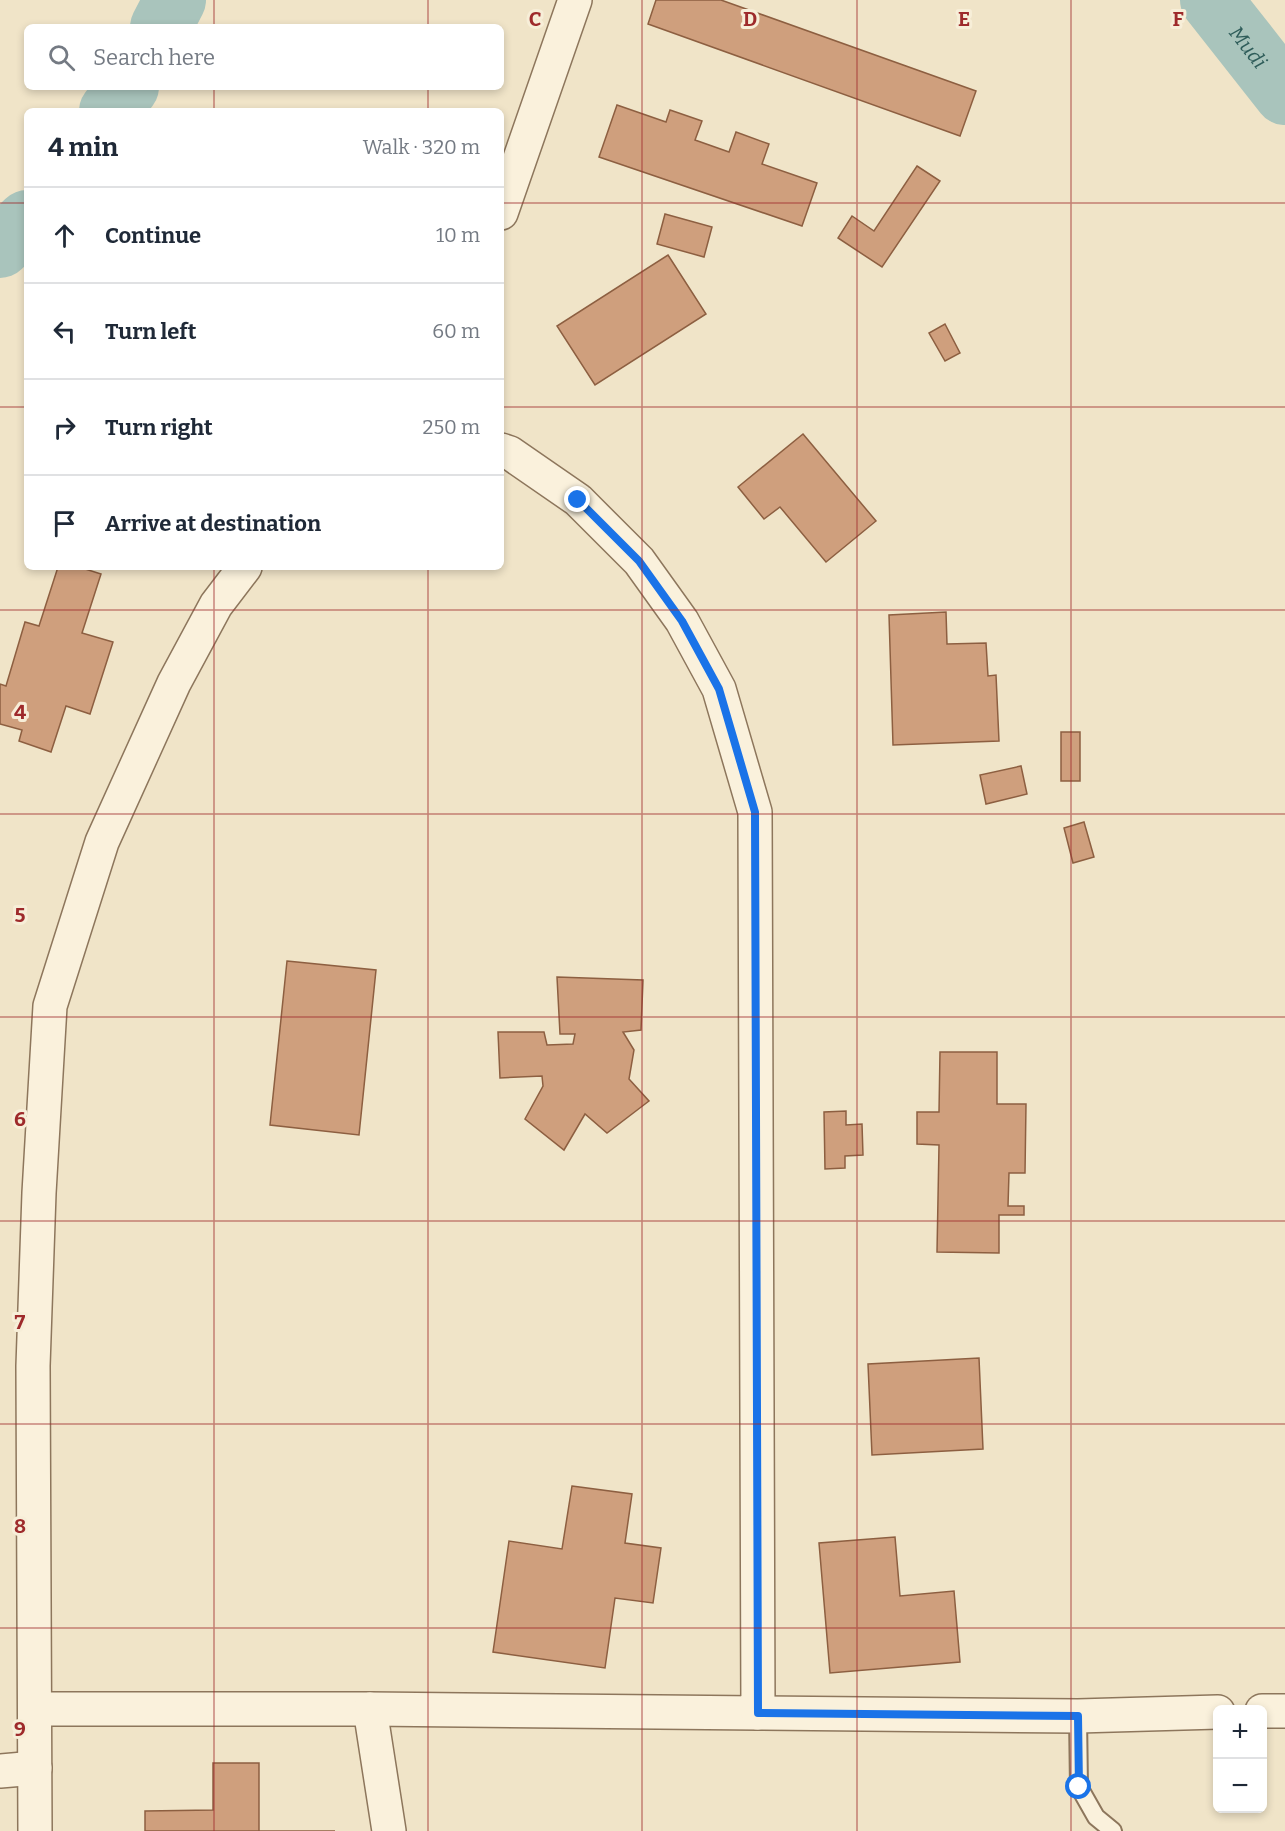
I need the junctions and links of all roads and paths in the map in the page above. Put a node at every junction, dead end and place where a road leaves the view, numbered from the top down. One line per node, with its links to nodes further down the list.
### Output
1 (574, 0): 2 (street)
2 (504, 204)
3 (504, 451): 10 (street)
4 (243, 570): 5 (street)
5 (35, 1709): 6 (street); 12 (street)
6 (370, 1709): 10 (street); 15 (street)
7 (1285, 1710): 8 (street)
8 (1267, 1711)
9 (1213, 1712): 11 (street)
10 (758, 1713): 11 (street)
11 (1078, 1716): 16 (lane)
12 (35, 1768): 13 (street); 14 (street)
13 (0, 1771)
14 (35, 1831)
15 (389, 1831)
16 (1113, 1831)

